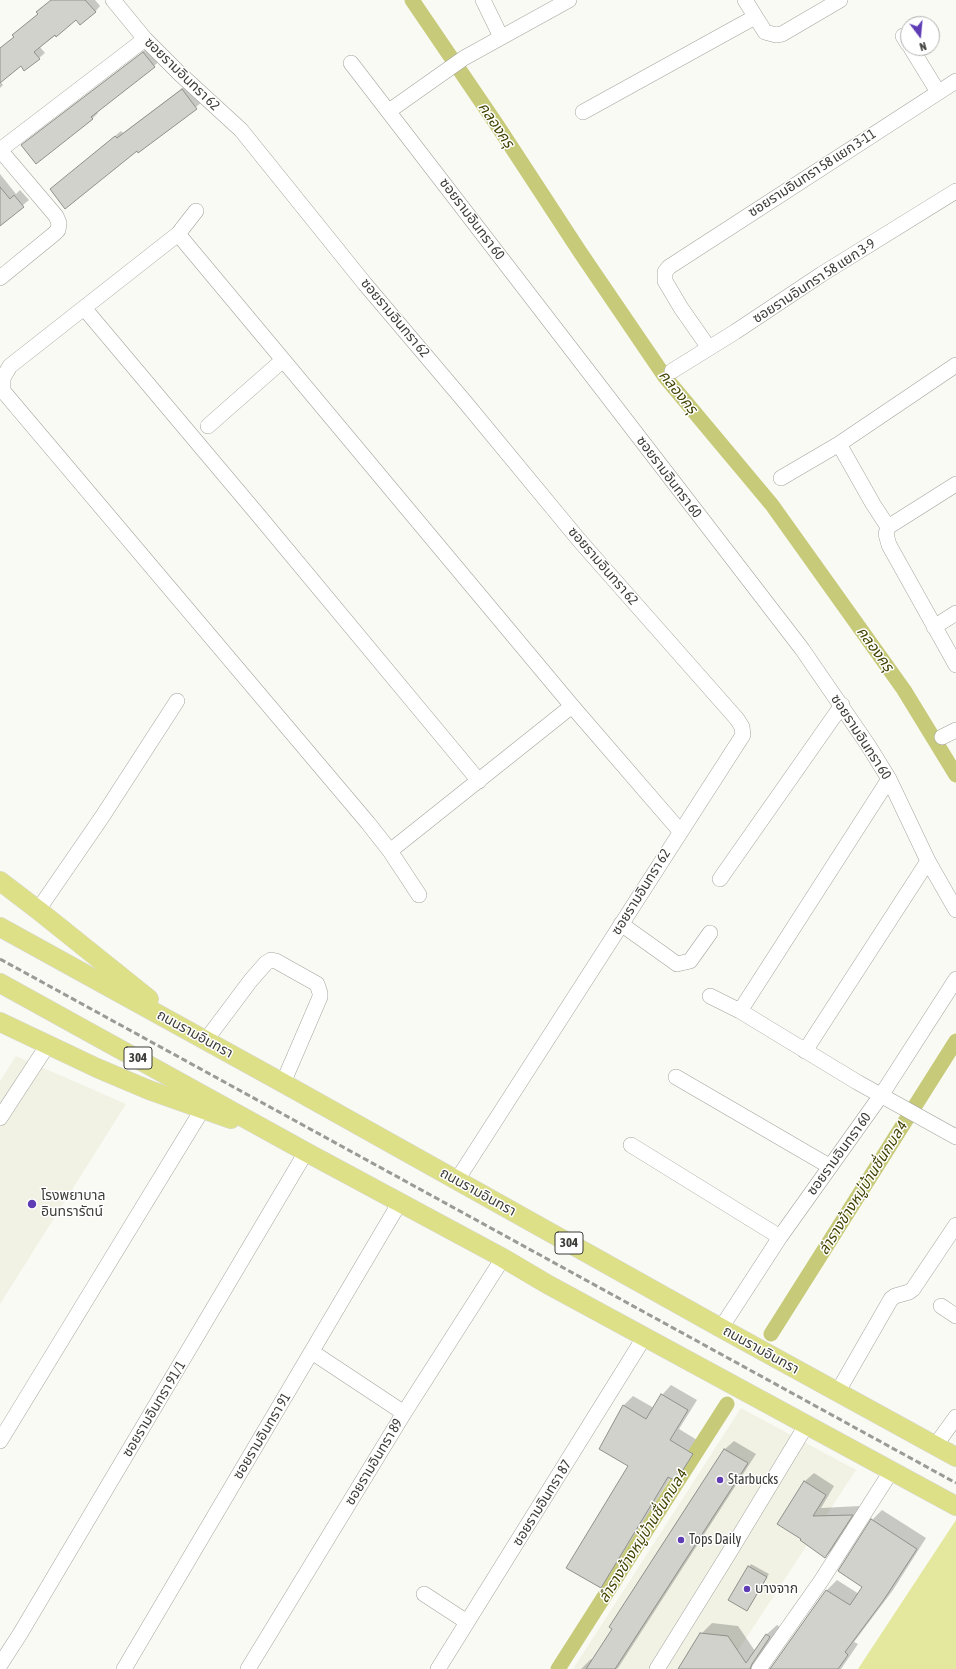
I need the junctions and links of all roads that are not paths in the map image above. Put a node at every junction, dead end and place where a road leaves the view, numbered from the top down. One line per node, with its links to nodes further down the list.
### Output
1 (113, 0): 8 (street, ซอยรามอินทรา 62)
2 (483, 0): 7 (street)
3 (569, 0): 7 (street)
4 (745, 0): 6 (street)
5 (840, 0): 6 (street)
6 (755, 17): 14 (street)
7 (501, 37): 13 (street)
8 (145, 39): 15 (street); 40 (street, ซอยรามอินทรา 62)
9 (916, 56): 12 (street)
10 (351, 63): 13 (street, ซอยรามอินทรา 60)
11 (956, 81): 12 (street, ซอยรามอินทรา 58 แยก 3-11)
12 (938, 92): 21 (street, ซอยรามอินทรา 58 แยก 3-11)
13 (389, 111): 34 (street, ซอยรามอินทรา 60)
14 (583, 112)
15 (0, 150): 19 (street)
16 (956, 191): 21 (street, ซอยรามอินทรา 58 แยก 3-9)
17 (196, 211): 18 (street)
18 (178, 234): 20 (street); 22 (street)
19 (0, 278)
20 (84, 308): 39 (street); 41 (street)
21 (709, 348): 24 (street, ซอยรามอินทรา 58 แยก 3-9)
22 (283, 360): 25 (street); 35 (street)
23 (956, 365): 26 (street)
24 (672, 371)
25 (208, 426)
26 (839, 444): 27 (street); 29 (street)
27 (781, 478)
28 (956, 484): 29 (street)
29 (888, 527): 31 (street)
30 (956, 613): 31 (street)
31 (934, 627): 32 (street)
32 (956, 665)
33 (177, 701): 46 (street)
34 (842, 705): 38 (street, ซอยรามอินทรา 60); 43 (street)
35 (572, 706): 39 (street); 40 (street)
36 (956, 730): 37 (street)
37 (942, 737)
38 (889, 779): 42 (street, ซอยรามอินทรา 60); 54 (street)
39 (478, 781): 41 (street)
40 (680, 831): 48 (street, ซอยรามอินทรา 62)
41 (390, 851): 45 (street)
42 (928, 861): 47 (street, ซอยรามอินทรา 60); 59 (street)
43 (720, 880)
44 (0, 881): 46 (main road)
45 (419, 895)
46 (38, 910): 56 (main road)
47 (956, 910)
48 (621, 924): 50 (street); 70 (street, ซอยรามอินทรา 62)
49 (0, 927): 56 (main road, ถนนรามอินทรา / 304)
50 (710, 933)
51 (956, 979): 62 (street, ซอยรามอินทรา 60)
52 (0, 982): 65 (main road, 304)
53 (710, 996): 54 (street)
54 (740, 1011): 59 (street)
55 (0, 1022): 58 (main road)
56 (183, 1028): 57 (main road, ถนนรามอินทรา / 304)
57 (206, 1040): 61 (main road, ถนนรามอินทรา / 304); 61 (street)
58 (47, 1046): 63 (main road); 64 (street)
59 (805, 1051): 62 (street)
60 (676, 1077): 69 (street)
61 (283, 1083): 70 (main road, ถนนรามอินทรา / 304)
62 (882, 1094): 66 (street); 69 (street, ซอยรามอินทรา 60)
63 (202, 1110): 65 (main road); 84 (street)
64 (0, 1118)
65 (276, 1134): 68 (main road, 304)
66 (956, 1137)
67 (631, 1145): 73 (street)
68 (306, 1152): 71 (main road, 304); 91 (street, ซอยรามอินทรา 91/1)
69 (829, 1166): 73 (street, ซอยรามอินทรา 60)
70 (457, 1180): 77 (main road, ถนนรามอินทรา / 304)
71 (400, 1202): 74 (main road, 304); 79 (street, ซอยรามอินทรา 91)
72 (956, 1225): 80 (street)
73 (780, 1237): 77 (street, ซอยรามอินทรา 60)
74 (503, 1258): 78 (main road, 304); 81 (street, ซอยรามอินทรา 89)
75 (941, 1306): 76 (street)
76 (956, 1316)
77 (721, 1328): 80 (main road, ถนนรามอินทรา / 304)
78 (645, 1336): 83 (main road, 304); 90 (street, ซอยรามอินทรา 87)
79 (312, 1352): 81 (street); 92 (street, ซอยรามอินทรา 91)
80 (838, 1393): 85 (main road, ถนนรามอินทรา / 304)
81 (404, 1413): 93 (street, ซอยรามอินทรา 89)
82 (956, 1417): 85 (street)
83 (806, 1424): 87 (main road, 304); 95 (street)
84 (0, 1441)
85 (935, 1446): 86 (main road, ถนนรามอินทรา / 304)
86 (956, 1457)
87 (892, 1470): 88 (main road, 304); 96 (street)
88 (956, 1506)
89 (424, 1594): 90 (street)
90 (467, 1622): 94 (street, ซอยรามอินทรา 87)
91 (0, 1665)
92 (124, 1669)
93 (248, 1669)
94 (438, 1669)
95 (657, 1669)
96 (759, 1669)

